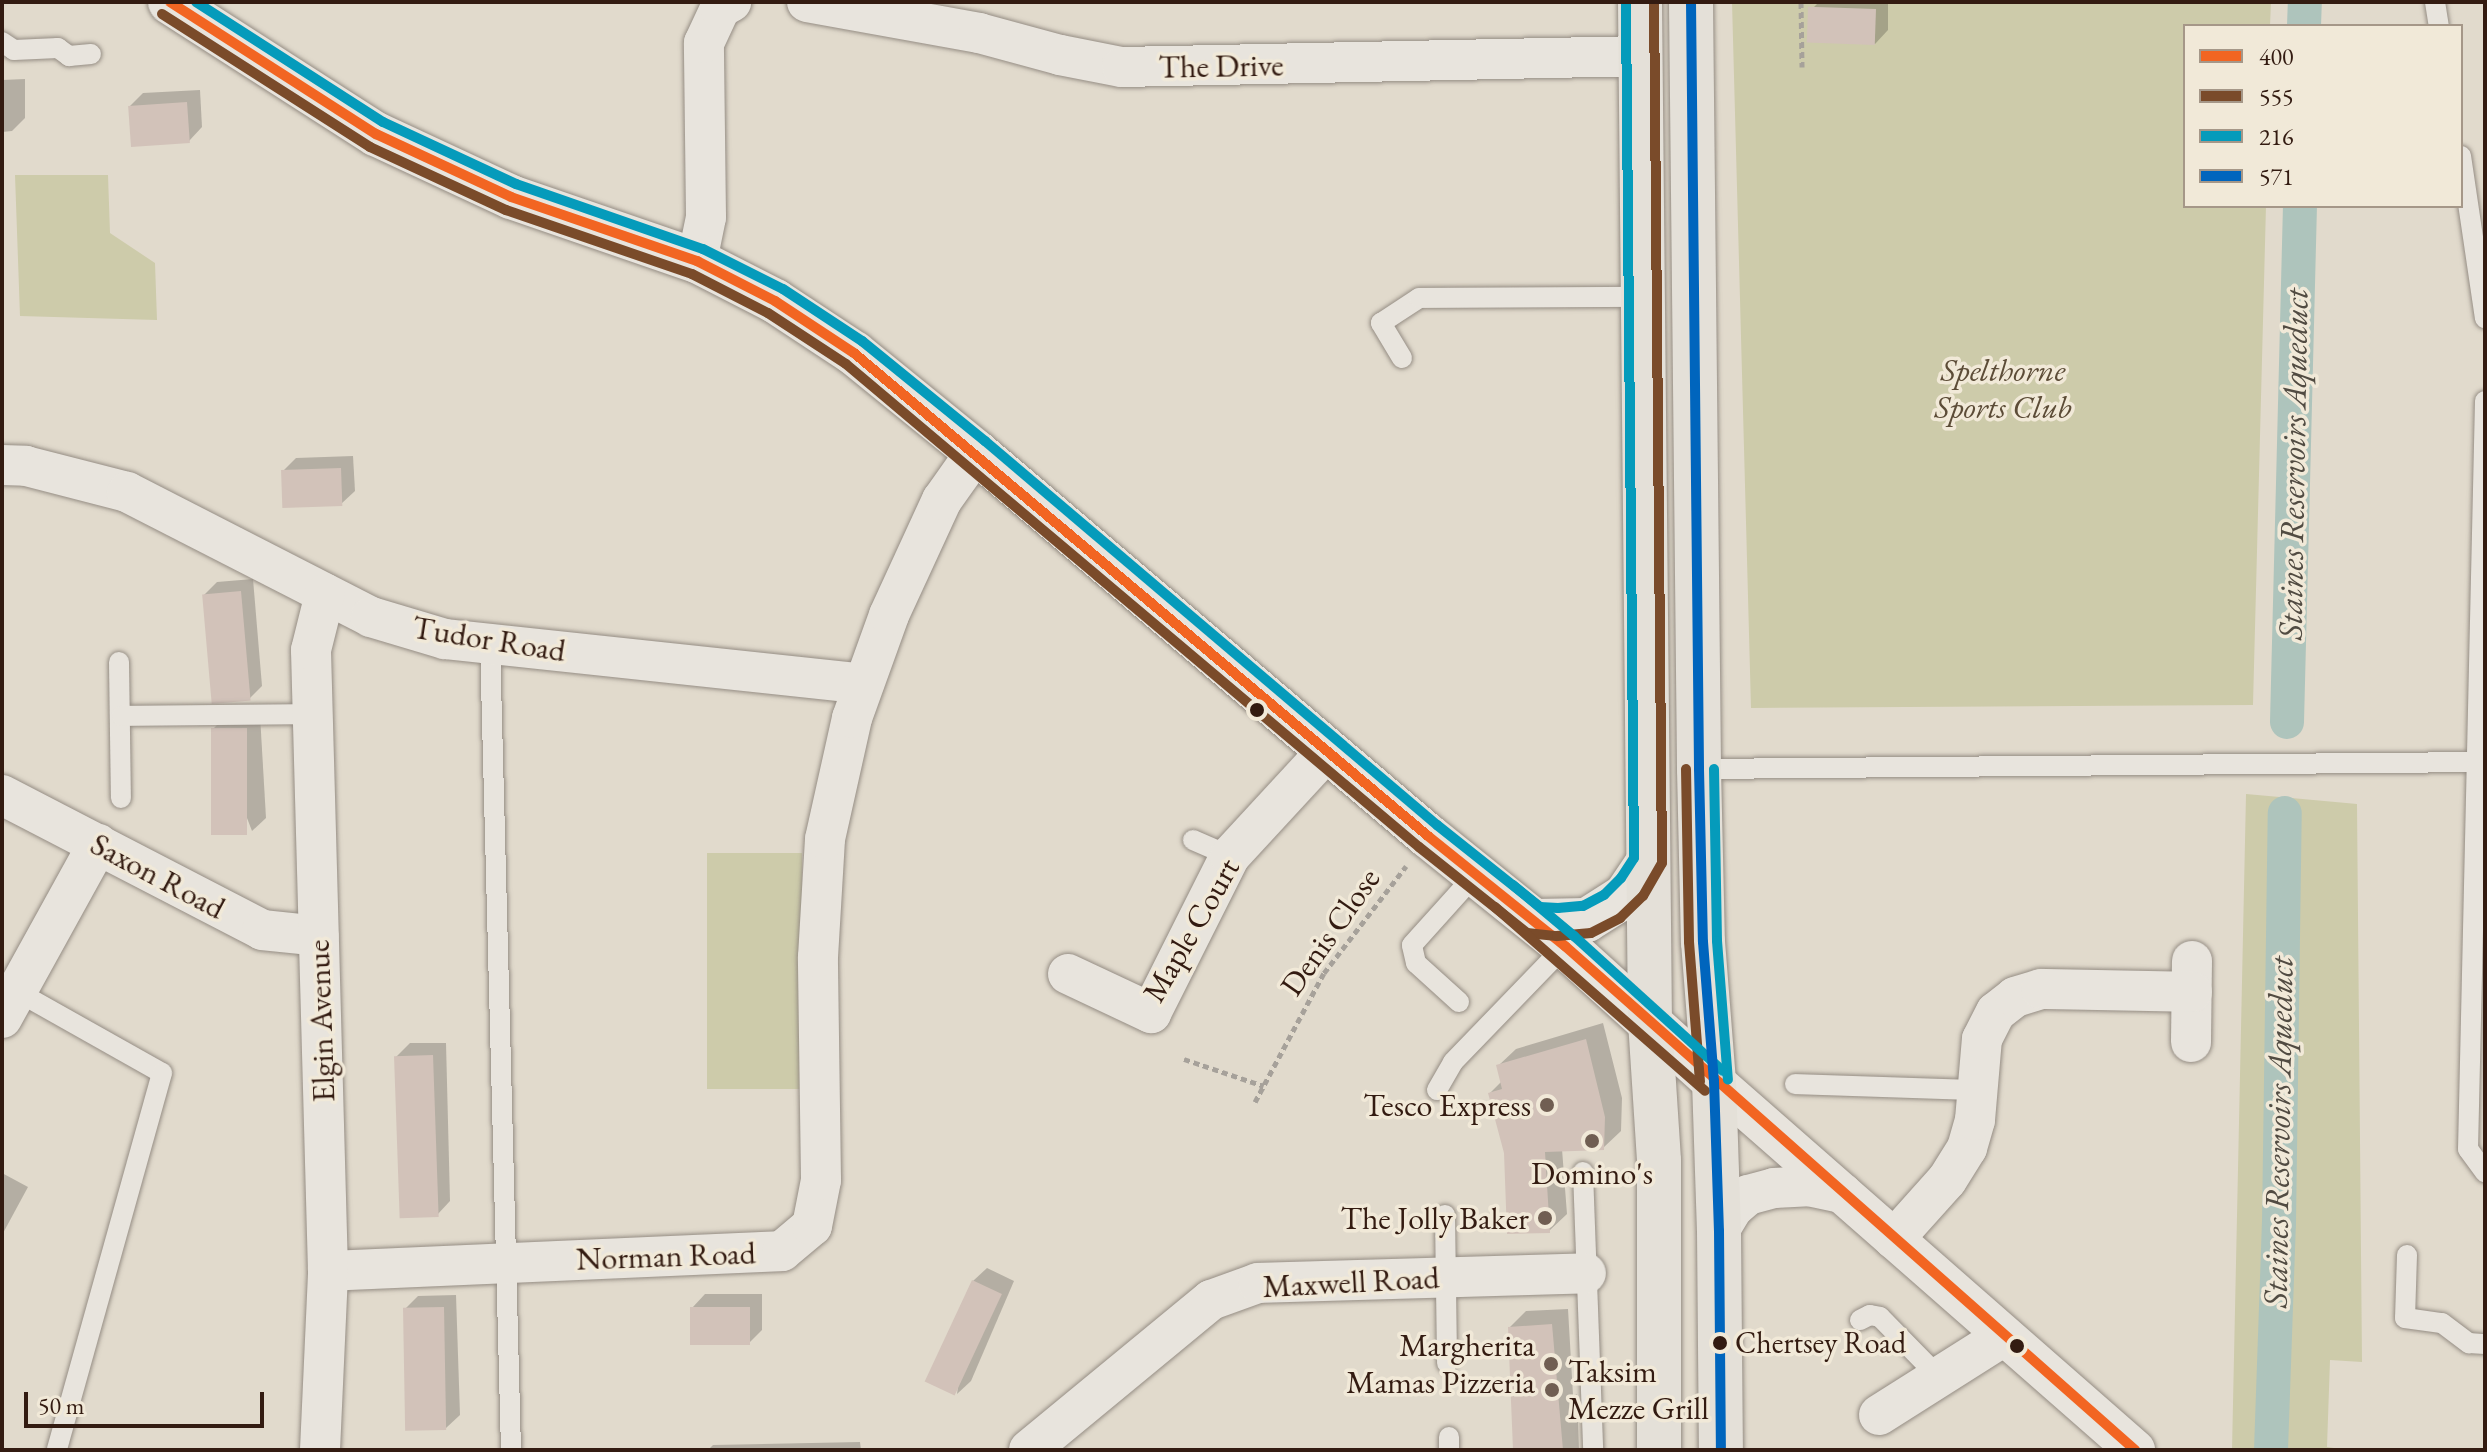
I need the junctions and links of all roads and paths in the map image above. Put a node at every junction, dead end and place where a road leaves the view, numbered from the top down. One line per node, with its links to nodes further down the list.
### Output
1 (170, 2): 14 (street)
2 (807, 2): 11 (street, The Drive)
3 (1640, 2): 11 (highway)
4 (1691, 2): 30 (highway)
5 (1801, 2): 12 (path)
6 (2435, 2): 8 (lane)
7 (722, 4): 14 (street)
8 (2439, 24)
9 (2, 42): 10 (lane)
10 (91, 54)
11 (1641, 56): 16 (highway)
12 (1802, 67)
13 (2463, 167): 15 (lane)
14 (697, 261): 20 (street)
15 (2484, 286): 17 (lane)
16 (1643, 297): 18 (lane); 37 (highway)
17 (2485, 318)
18 (1402, 358)
19 (2485, 401): 29 (lane)
20 (976, 452): 25 (street, Norman Road); 28 (street)
21 (2, 465): 22 (street, Tudor Road)
22 (325, 594): 23 (street, Tudor Road); 26 (street, Elgin Avenue)
23 (490, 643): 25 (street, Tudor Road); 62 (lane)
24 (119, 662): 27 (lane)
25 (864, 684): 62 (street, Norman Road)
26 (313, 714): 27 (lane); 40 (street, Elgin Avenue)
27 (122, 716): 32 (lane)
28 (1327, 751): 33 (street); 36 (street, Maple Court)
29 (2480, 762): 30 (lane); 56 (lane)
30 (1699, 769): 41 (highway)
31 (2, 795): 35 (street, Saxon Road)
32 (121, 798)
33 (1428, 836): 38 (street); 50 (path, Denis Close)
34 (1193, 840): 36 (lane)
35 (98, 844): 40 (street, Saxon Road); 43 (street)
36 (1230, 856): 42 (street, Maple Court)
37 (1648, 862): 39 (street); 45 (highway)
38 (1476, 874): 39 (street); 44 (lane)
39 (1550, 933): 45 (street); 51 (lane)
40 (319, 936): 63 (street, Elgin Avenue)
41 (1703, 942): 45 (highway); 48 (highway)
42 (1068, 974)
43 (7, 997): 72 (lane)
44 (1459, 1002)
45 (1650, 1021): 48 (street); 54 (highway)
46 (2191, 1042): 52 (street)
47 (1184, 1059): 50 (path)
48 (1714, 1081): 54 (highway); 57 (street); 59 (highway)
49 (1795, 1084): 52 (lane)
50 (1264, 1086): 53 (path, Denis Close)
51 (1437, 1090)
52 (1978, 1090): 60 (street)
53 (1255, 1102)
54 (1659, 1161): 77 (highway)
55 (1583, 1172): 64 (lane)
56 (2485, 1172)
57 (1842, 1193): 59 (street); 60 (street)
58 (1445, 1215): 65 (lane)
59 (1719, 1231): 78 (highway)
60 (1894, 1239): 67 (street)
61 (2407, 1255): 68 (lane)
62 (506, 1263): 63 (street, Norman Road); 74 (lane)
63 (328, 1271): 73 (street, Elgin Avenue)
64 (1586, 1273): 65 (street, Maxwell Road); 76 (lane)
65 (1446, 1277): 69 (lane); 75 (street, Maxwell Road)
66 (1860, 1320): 70 (lane)
67 (2004, 1336): 70 (street); 79 (street)
68 (2485, 1344)
69 (1447, 1363)
70 (1939, 1377): 71 (street)
71 (1879, 1415)
72 (57, 1450)
73 (320, 1450)
74 (511, 1450)
75 (1029, 1450)
76 (1593, 1450)
77 (1659, 1450)
78 (1721, 1450)
79 (2135, 1450)

